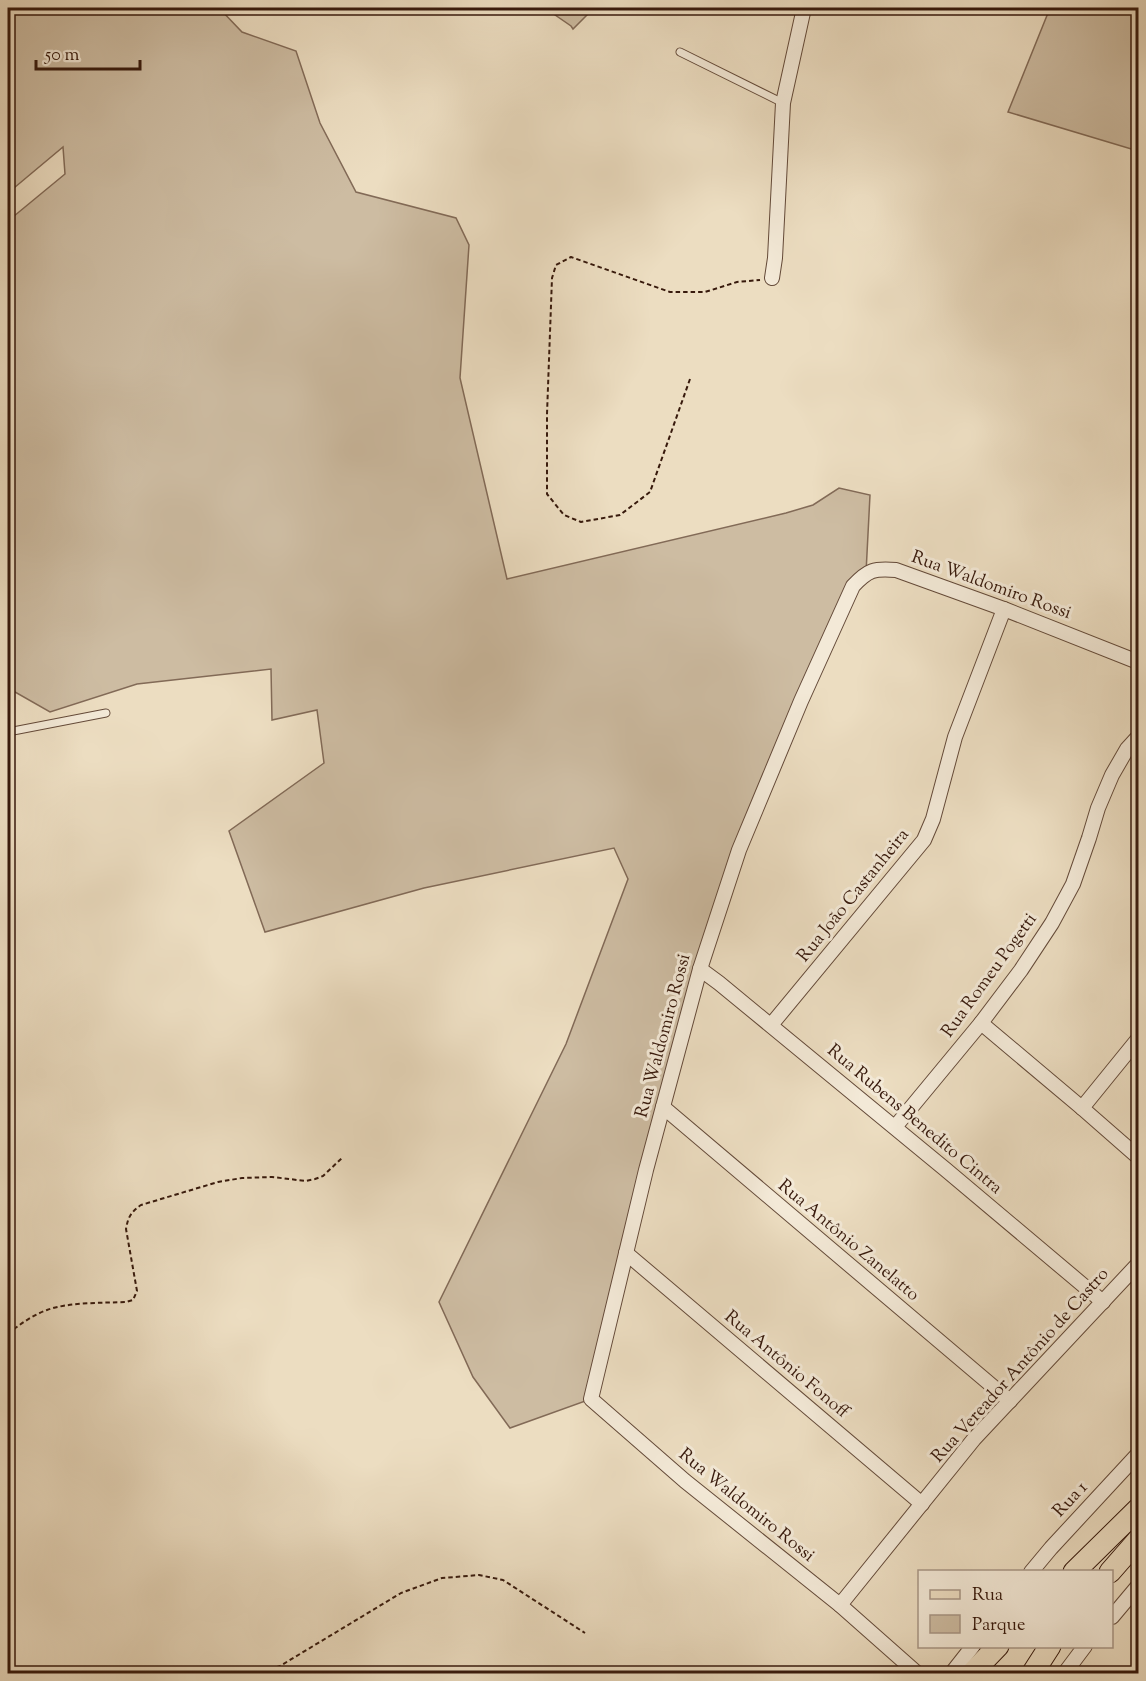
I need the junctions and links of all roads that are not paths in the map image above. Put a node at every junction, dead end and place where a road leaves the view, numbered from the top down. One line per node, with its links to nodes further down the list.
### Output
1 (804, 8): 3 (street)
2 (680, 52): 3 (lane)
3 (783, 103): 4 (street)
4 (772, 278)
5 (1004, 609): 6 (street, Rua Waldomiro Rossi); 10 (street, Rua Waldomiro Rossi); 12 (street, Rua João Castanheira)
6 (1138, 662)
7 (106, 713): 8 (lane)
8 (8, 732)
9 (1138, 737): 11 (street, Rua Romeu Pogetti)
10 (700, 969): 12 (street, Rua Rubens Benedito Cintra); 14 (street, Rua Waldomiro Rossi)
11 (981, 1023): 15 (street); 16 (street, Rua Romeu Pogetti)
12 (771, 1025): 16 (street, Rua Rubens Benedito Cintra)
13 (1138, 1039): 15 (street)
14 (663, 1107): 18 (street, Rua Waldomiro Rossi); 21 (street, Rua Antônio Zanelatto)
15 (1082, 1108): 17 (street)
16 (894, 1127): 20 (street, Rua Rubens Benedito Cintra)
17 (1138, 1157)
18 (626, 1253): 23 (street, Rua Antônio Fonoff); 30 (street, Rua Waldomiro Rossi)
19 (1138, 1264): 20 (street, Rua Vereador Antônio de Castro)
20 (1103, 1302): 21 (street, Rua Vereador Antônio de Castro)
21 (1010, 1401): 23 (street, Rua Vereador Antônio de Castro)
22 (1138, 1454): 26 (street, Rua 1)
23 (922, 1504): 30 (street, Rua Vereador Antônio de Castro)
24 (1138, 1509): 27 (main road)
25 (1138, 1540): 28 (main road)
26 (1033, 1570)
27 (1076, 1570)
28 (1112, 1570)
29 (1138, 1586): 31 (street)
30 (840, 1605): 36 (street, Rua Waldomiro Rossi)
31 (1113, 1616)
32 (972, 1648): 37 (street)
33 (997, 1648): 38 (main road)
34 (1049, 1648): 39 (main road)
35 (1084, 1648): 40 (street)
36 (920, 1673)
37 (951, 1674)
38 (971, 1674)
39 (1032, 1674)
40 (1064, 1674)

